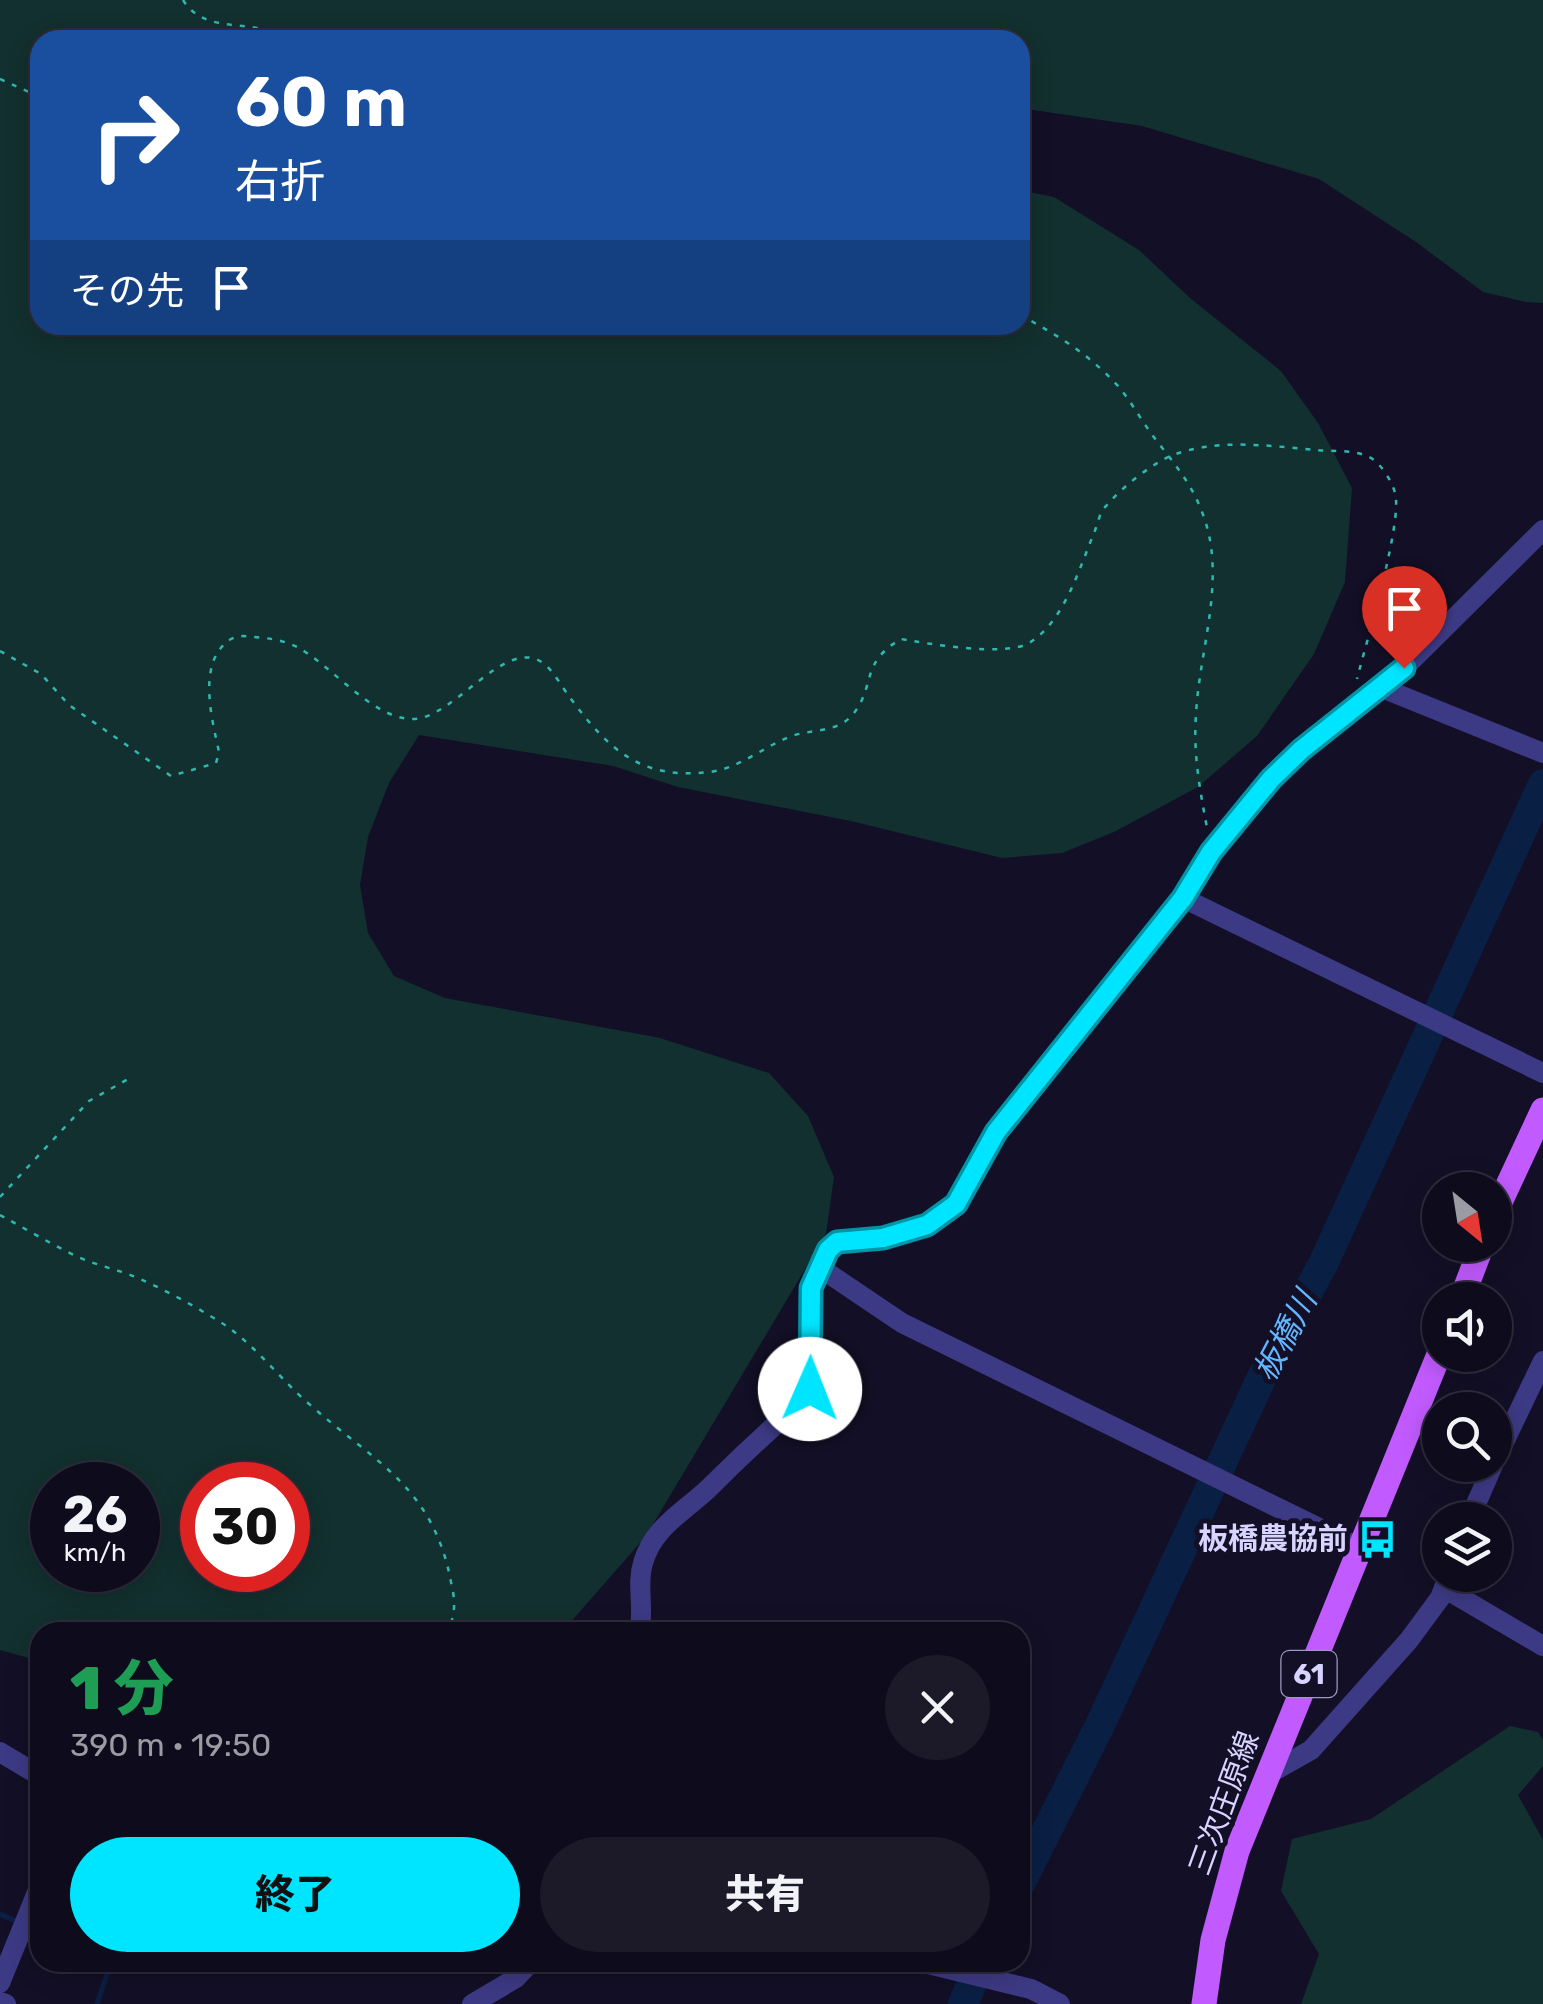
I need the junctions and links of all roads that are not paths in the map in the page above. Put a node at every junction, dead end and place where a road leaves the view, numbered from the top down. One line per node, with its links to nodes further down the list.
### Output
1 (1543, 530): 2 (street)
2 (1382, 688): 3 (street); 4 (street)
3 (1543, 753)
4 (1183, 898): 5 (street); 8 (street)
5 (1543, 1073)
6 (1543, 1110): 7 (main road)
7 (1512, 1176)
8 (819, 1267): 12 (street); 15 (street)
9 (1543, 1362): 11 (street)
10 (1432, 1372): 12 (main road, 三次庄原線 / 61)
11 (1512, 1428)
12 (1362, 1549): 19 (main road, 三次庄原線 / 61)
13 (1442, 1592): 19 (street)
14 (1461, 1592): 16 (street)
15 (641, 1622)
16 (1543, 1646)
17 (0, 1752): 18 (street)
18 (30, 1770)
19 (1265, 1776): 26 (main road, 三次庄原線 / 61)
20 (30, 1910): 23 (street)
21 (522, 1972): 24 (street)
22 (961, 1972): 25 (street)
23 (0, 1983)
24 (472, 2004)
25 (1060, 2004)
26 (1204, 2004)

